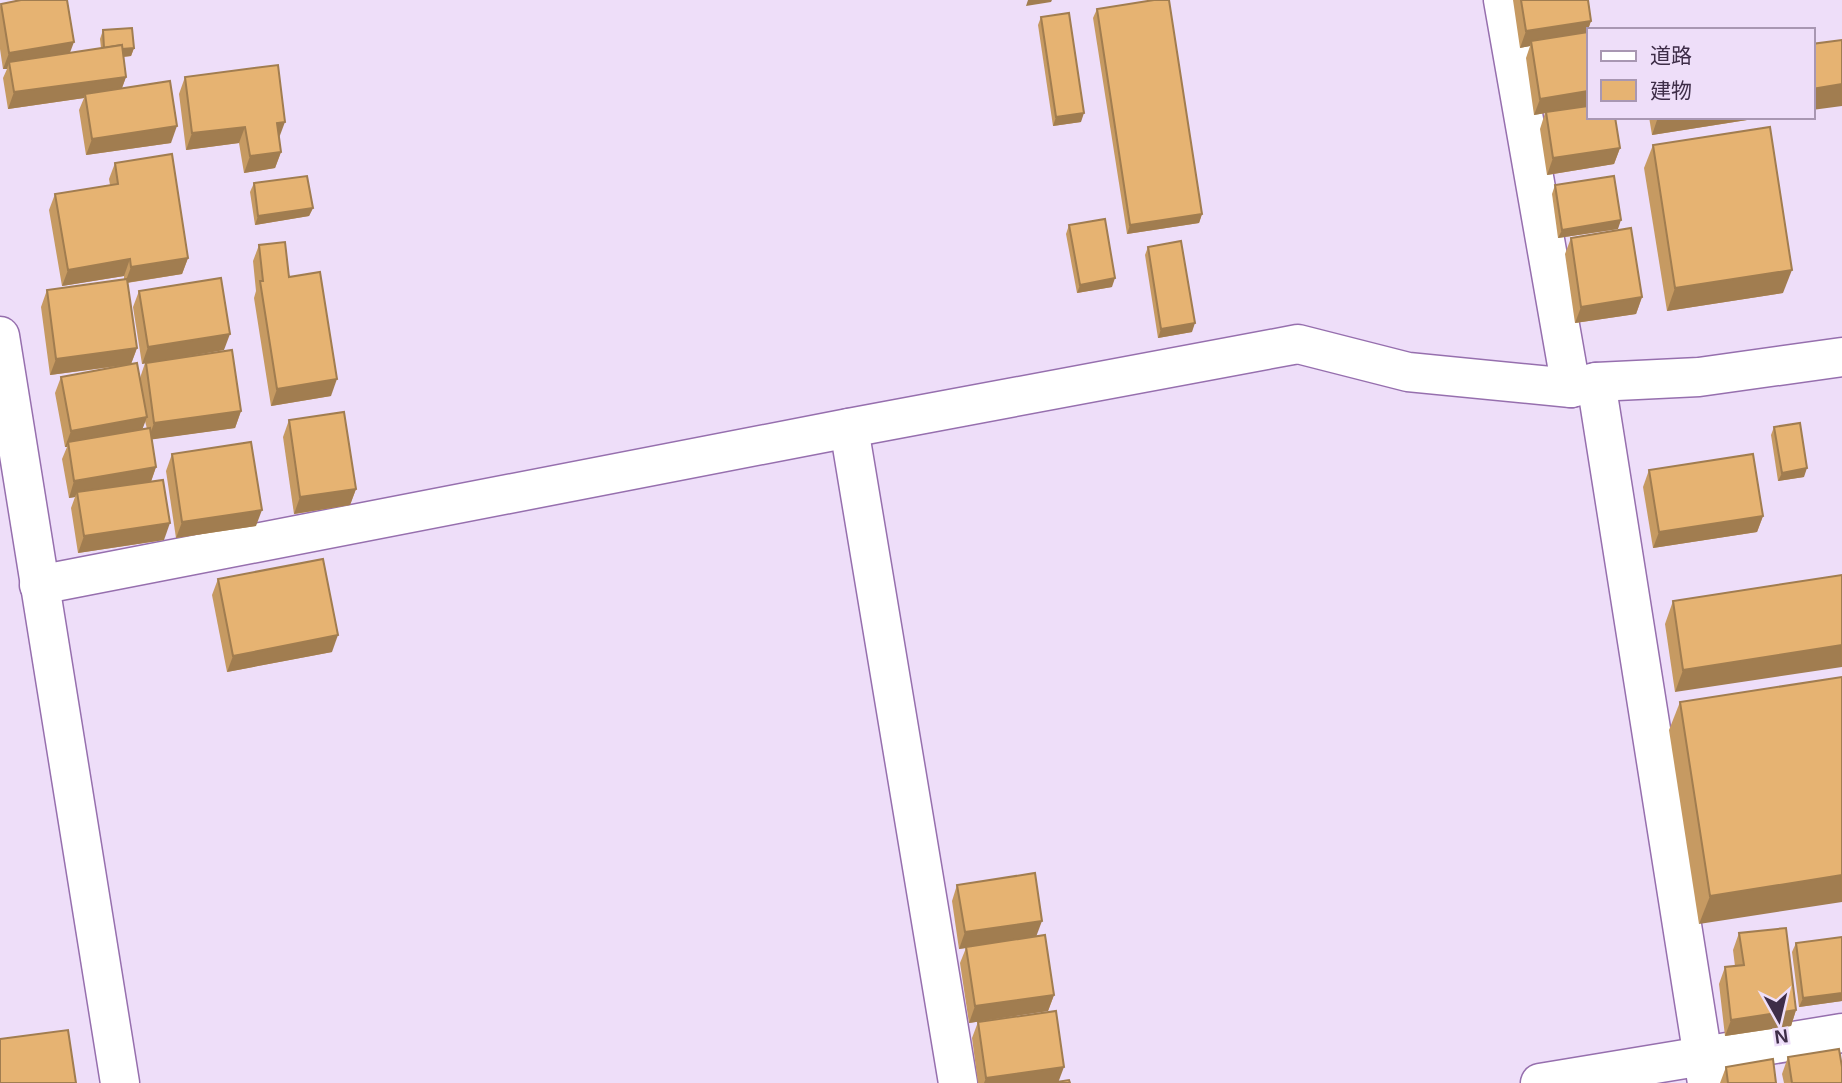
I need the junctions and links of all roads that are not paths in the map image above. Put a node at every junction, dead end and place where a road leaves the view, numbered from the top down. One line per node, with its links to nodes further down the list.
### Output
1 (1503, 0): 4 (street)
2 (0, 336): 6 (street)
3 (1842, 357): 4 (street)
4 (1584, 385): 5 (street); 8 (street)
5 (849, 428): 6 (street); 10 (street)
6 (39, 585): 9 (street)
7 (1842, 1033): 8 (street)
8 (1705, 1070): 11 (street)
9 (120, 1083)
10 (958, 1083)
11 (1540, 1083)

